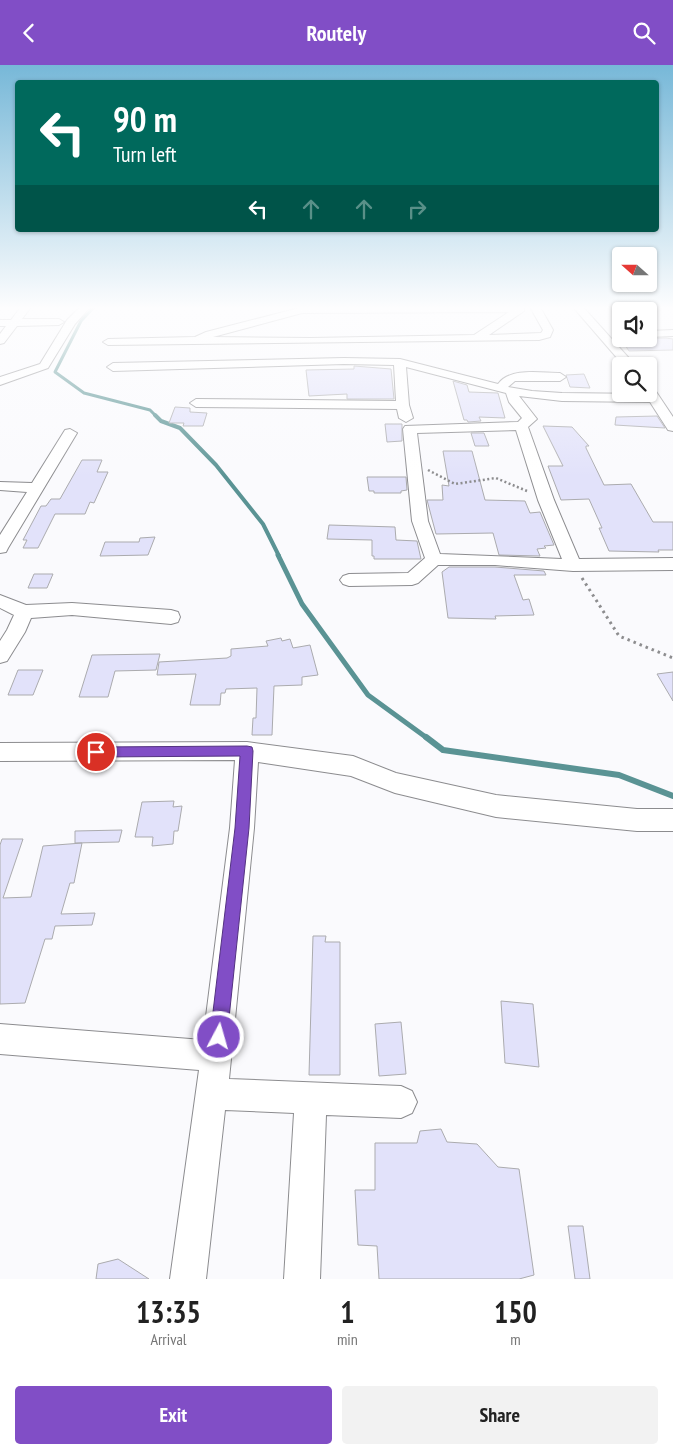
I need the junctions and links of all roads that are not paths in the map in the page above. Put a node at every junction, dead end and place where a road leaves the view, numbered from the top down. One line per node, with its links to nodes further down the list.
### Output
1 (45, 364): 7 (street)
2 (242, 364): 5 (street)
3 (400, 364): 12 (street)
4 (406, 364): 8 (street)
5 (113, 367)
6 (560, 377): 8 (street)
7 (0, 381)
8 (506, 390): 9 (street); 13 (street)
9 (612, 395)
10 (657, 402): 14 (street)
11 (196, 403): 12 (street)
12 (403, 405): 15 (street)
13 (521, 426): 15 (street); 22 (street)
14 (673, 427)
15 (410, 429): 20 (street)
16 (70, 433): 18 (street)
17 (0, 486): 18 (street)
18 (38, 488): 19 (street)
19 (0, 548)
20 (434, 559): 22 (street); 23 (street)
21 (673, 564): 22 (street)
22 (573, 565)
23 (349, 580)
24 (0, 601): 25 (street)
25 (24, 612): 26 (street); 27 (street)
26 (171, 617)
27 (0, 656)
28 (247, 751): 29 (street); 30 (street); 32 (street)
29 (2, 756)
30 (673, 820)
31 (0, 1039): 32 (street)
32 (216, 1056): 33 (street)
33 (212, 1094): 34 (street); 36 (street)
34 (311, 1099): 35 (street); 37 (street)
35 (401, 1102)
36 (188, 1279)
37 (302, 1279)

